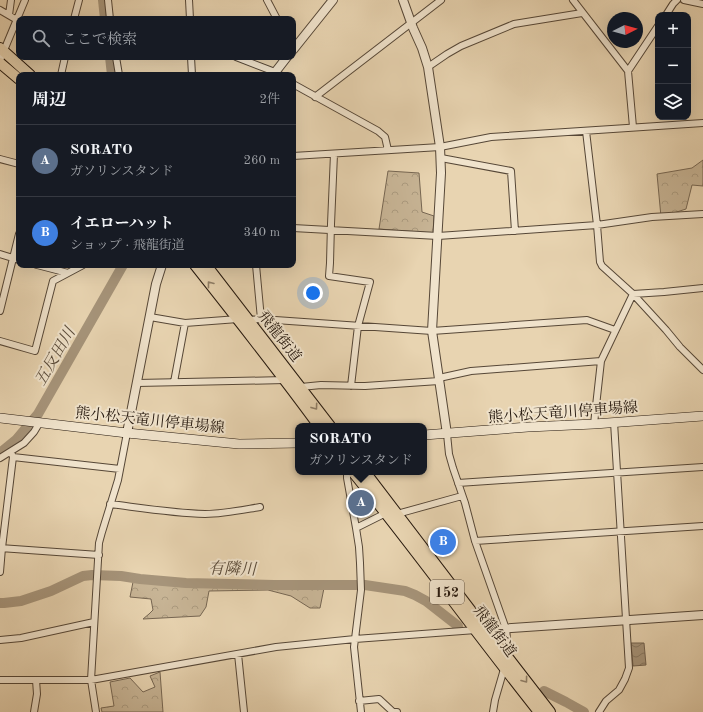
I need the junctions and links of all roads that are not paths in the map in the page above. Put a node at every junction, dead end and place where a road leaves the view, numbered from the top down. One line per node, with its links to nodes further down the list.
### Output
1 (11, 0): 17 (street)
2 (24, 0): 18 (street)
3 (79, 0): 19 (street)
4 (108, 0): 20 (street)
5 (189, 0): 21 (street)
6 (267, 0): 22 (street)
7 (333, 0): 28 (street)
8 (403, 0): 24 (street)
9 (441, 0): 24 (street)
10 (572, 0): 16 (street)
11 (684, 0): 13 (street)
12 (673, 1): 15 (street)
13 (703, 4)
14 (0, 10): 17 (street)
15 (668, 12)
16 (582, 13): 35 (street); 36 (street)
17 (9, 15): 23 (street)
18 (18, 16)
19 (75, 16)
20 (110, 16)
21 (190, 16)
22 (275, 16)
23 (16, 20): 26 (street)
24 (412, 23): 35 (street); 45 (street)
25 (655, 30): 36 (street)
26 (11, 32): 27 (street); 29 (street)
27 (16, 33)
28 (296, 46)
29 (1, 55): 37 (highway); 43 (highway)
30 (64, 60): 38 (street)
31 (116, 60): 39 (street)
32 (191, 60): 40 (street)
33 (243, 60): 41 (street)
34 (285, 60): 42 (street)
35 (428, 67): 49 (street)
36 (628, 71): 47 (street)
37 (26, 72)
38 (61, 72)
39 (118, 72)
40 (192, 72)
41 (271, 72)
42 (277, 72)
43 (16, 75)
44 (296, 86): 45 (street)
45 (315, 97): 50 (street)
46 (703, 123): 47 (street)
47 (633, 127): 48 (street)
48 (586, 131): 49 (street); 57 (street)
49 (440, 147): 50 (street); 53 (street)
50 (388, 150): 51 (street)
51 (334, 154): 52 (street); 59 (street)
52 (296, 156)
53 (441, 158): 60 (street); 61 (street)
54 (0, 159): 55 (street)
55 (16, 163)
56 (703, 214): 57 (street)
57 (597, 225): 60 (street); 72 (street)
58 (296, 228): 59 (street)
59 (331, 230): 61 (street); 78 (street)
60 (515, 231): 61 (street)
61 (438, 236): 80 (street)
62 (0, 254): 63 (street)
63 (16, 259): 73 (street)
64 (49, 268): 70 (street)
65 (78, 268): 70 (street)
66 (161, 268): 74 (street)
67 (199, 268): 76 (highway, 飛龍街道, one-way to 67)
68 (208, 268): 76 (highway, 飛龍街道)
69 (256, 268): 75 (street)
70 (68, 273): 81 (street)
71 (703, 288): 72 (street)
72 (633, 294): 79 (street); 83 (street)
73 (0, 311)
74 (150, 317): 77 (street); 87 (street)
75 (261, 319): 76 (street); 78 (street)
76 (243, 320): 77 (street); 84 (highway, 飛龍街道); 89 (highway, 飛龍街道)
77 (185, 323): 86 (street)
78 (358, 326): 80 (street); 88 (street)
79 (615, 330): 80 (street); 82 (street)
80 (432, 331): 85 (street)
81 (0, 341)
82 (601, 361): 85 (street); 96 (street)
83 (703, 370)
84 (285, 380): 86 (street); 94 (highway, 飛龍街道)
85 (439, 380): 88 (street); 98 (street)
86 (174, 382): 87 (street)
87 (137, 383): 97 (street)
88 (351, 386): 89 (street)
89 (301, 387): 95 (highway, 飛龍街道, one-way to 95)
90 (703, 416): 93 (main road, 熊小松天竜川停車場線)
91 (0, 418): 92 (main road, 熊小松天竜川停車場線)
92 (38, 422): 97 (main road, 熊小松天竜川停車場線); 101 (street)
93 (614, 422): 96 (main road, 熊小松天竜川停車場線); 105 (street)
94 (317, 423)
95 (328, 423)
96 (594, 424): 98 (main road, 熊小松天竜川停車場線)
97 (127, 433): 100 (main road, 熊小松天竜川停車場線); 104 (street)
98 (447, 434): 99 (main road, 熊小松天竜川停車場線); 109 (street)
99 (427, 435)
100 (295, 443)
101 (12, 454): 102 (street); 104 (street); 119 (street)
102 (0, 458)
103 (703, 467): 105 (street)
104 (120, 469): 111 (street)
105 (617, 472): 109 (street); 117 (street)
106 (347, 475): 116 (street)
107 (355, 475): 113 (highway, 飛龍街道 / 152)
108 (367, 475): 114 (highway, 飛龍街道 / 152)
109 (458, 483): 110 (street)
110 (462, 496): 114 (street); 118 (street)
111 (110, 504): 112 (street); 120 (street)
112 (260, 507)
113 (386, 512): 116 (street); 126 (highway, 飛龍街道 / 152)
114 (397, 514): 126 (highway, 飛龍街道 / 152)
115 (703, 526): 117 (street)
116 (356, 528): 127 (street)
117 (621, 532): 118 (street); 123 (street)
118 (475, 541): 125 (street)
119 (1, 548): 120 (street); 121 (street)
120 (99, 555): 124 (street)
121 (0, 572)
122 (703, 615): 123 (street)
123 (626, 620): 125 (street); 144 (street)
124 (94, 622): 128 (street); 134 (street)
125 (506, 629): 126 (street); 130 (street)
126 (480, 630): 127 (street); 130 (highway, 飛龍街道 / 152); 131 (highway, 飛龍街道 / 152)
127 (355, 639): 129 (street); 135 (street)
128 (0, 640)
129 (238, 654): 134 (street); 138 (street)
130 (509, 659): 143 (highway, 飛龍街道 / 152, one-way to 143)
131 (504, 669): 141 (street); 142 (highway, 飛龍街道 / 152)
132 (0, 680): 133 (street)
133 (36, 680): 134 (street); 136 (street)
134 (91, 680): 137 (street)
135 (359, 701): 139 (street); 140 (street)
136 (34, 712)
137 (96, 712)
138 (244, 712)
139 (361, 712)
140 (397, 712)
141 (493, 712)
142 (539, 712)
143 (550, 712)
144 (599, 712)

